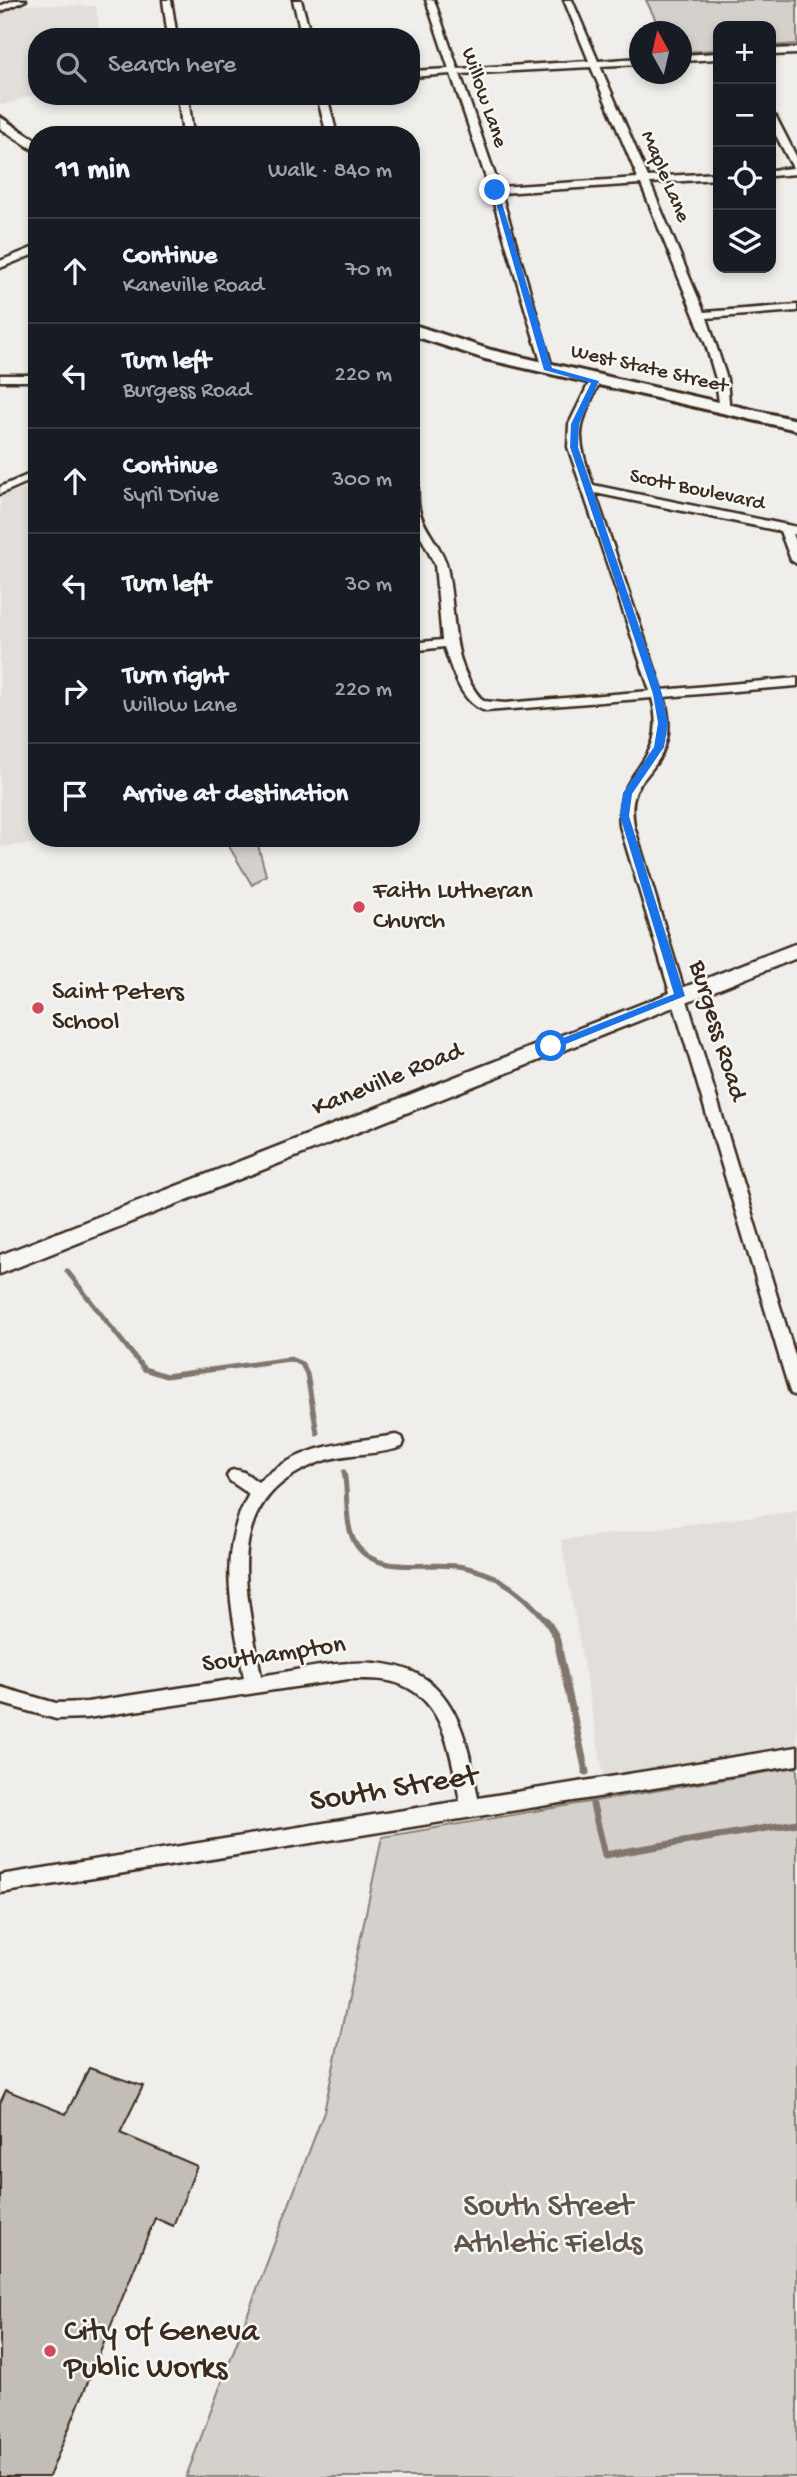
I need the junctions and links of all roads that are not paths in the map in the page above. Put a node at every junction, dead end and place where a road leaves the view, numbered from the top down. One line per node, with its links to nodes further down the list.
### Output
1 (22, 0): 6 (street)
2 (167, 0): 7 (street)
3 (297, 0): 8 (street)
4 (430, 0): 15 (street, Willow Lane)
5 (568, 0): 14 (street, Maple Lane)
6 (0, 9)
7 (172, 28)
8 (305, 28)
9 (797, 51): 10 (street)
10 (776, 52)
11 (713, 55): 12 (street)
12 (692, 57)
13 (629, 61): 14 (street)
14 (594, 63): 15 (street); 27 (street, Maple Lane)
15 (453, 72): 16 (street); 28 (street, Willow Lane)
16 (420, 74)
17 (184, 105): 20 (street)
18 (324, 105): 21 (street)
19 (0, 121): 23 (main road)
20 (187, 126)
21 (330, 126)
22 (776, 127): 24 (street)
23 (28, 141)
24 (797, 169): 25 (street)
25 (776, 172)
26 (713, 176): 27 (street)
27 (646, 181): 28 (street); 32 (street, Maple Lane)
28 (495, 190): 34 (street, Willow Lane)
29 (28, 253): 30 (street)
30 (0, 265)
31 (797, 308): 32 (street)
32 (700, 315): 38 (street, Maple Lane)
33 (420, 332): 34 (main road, West State Street)
34 (548, 370): 37 (main road, West State Street)
35 (0, 378): 36 (street)
36 (28, 378)
37 (595, 381): 38 (main road, West State Street); 41 (street, Burgess Road)
38 (726, 411): 39 (main road, West State Street)
39 (797, 425)
40 (28, 478): 42 (street)
41 (589, 488): 44 (street, Scott Boulevard); 49 (street, Burgess Road)
42 (0, 491)
43 (420, 524): 46 (street)
44 (791, 530): 45 (street)
45 (797, 560)
46 (449, 643): 47 (street); 49 (street)
47 (420, 646)
48 (797, 682): 49 (street)
49 (657, 694): 51 (street, Burgess Road)
50 (797, 950): 51 (main road, Kaneville Road)
51 (680, 996): 52 (main road, Kaneville Road); 53 (street, Burgess Road)
52 (0, 1265)
53 (797, 1389)
54 (396, 1442): 56 (street)
55 (236, 1476): 56 (street)
56 (260, 1493): 57 (street)
57 (254, 1686): 58 (street, Southampton); 60 (street, Southampton)
58 (0, 1695)
59 (797, 1756): 60 (street, South Street)
60 (471, 1808): 61 (street, South Street)
61 (0, 1884)

